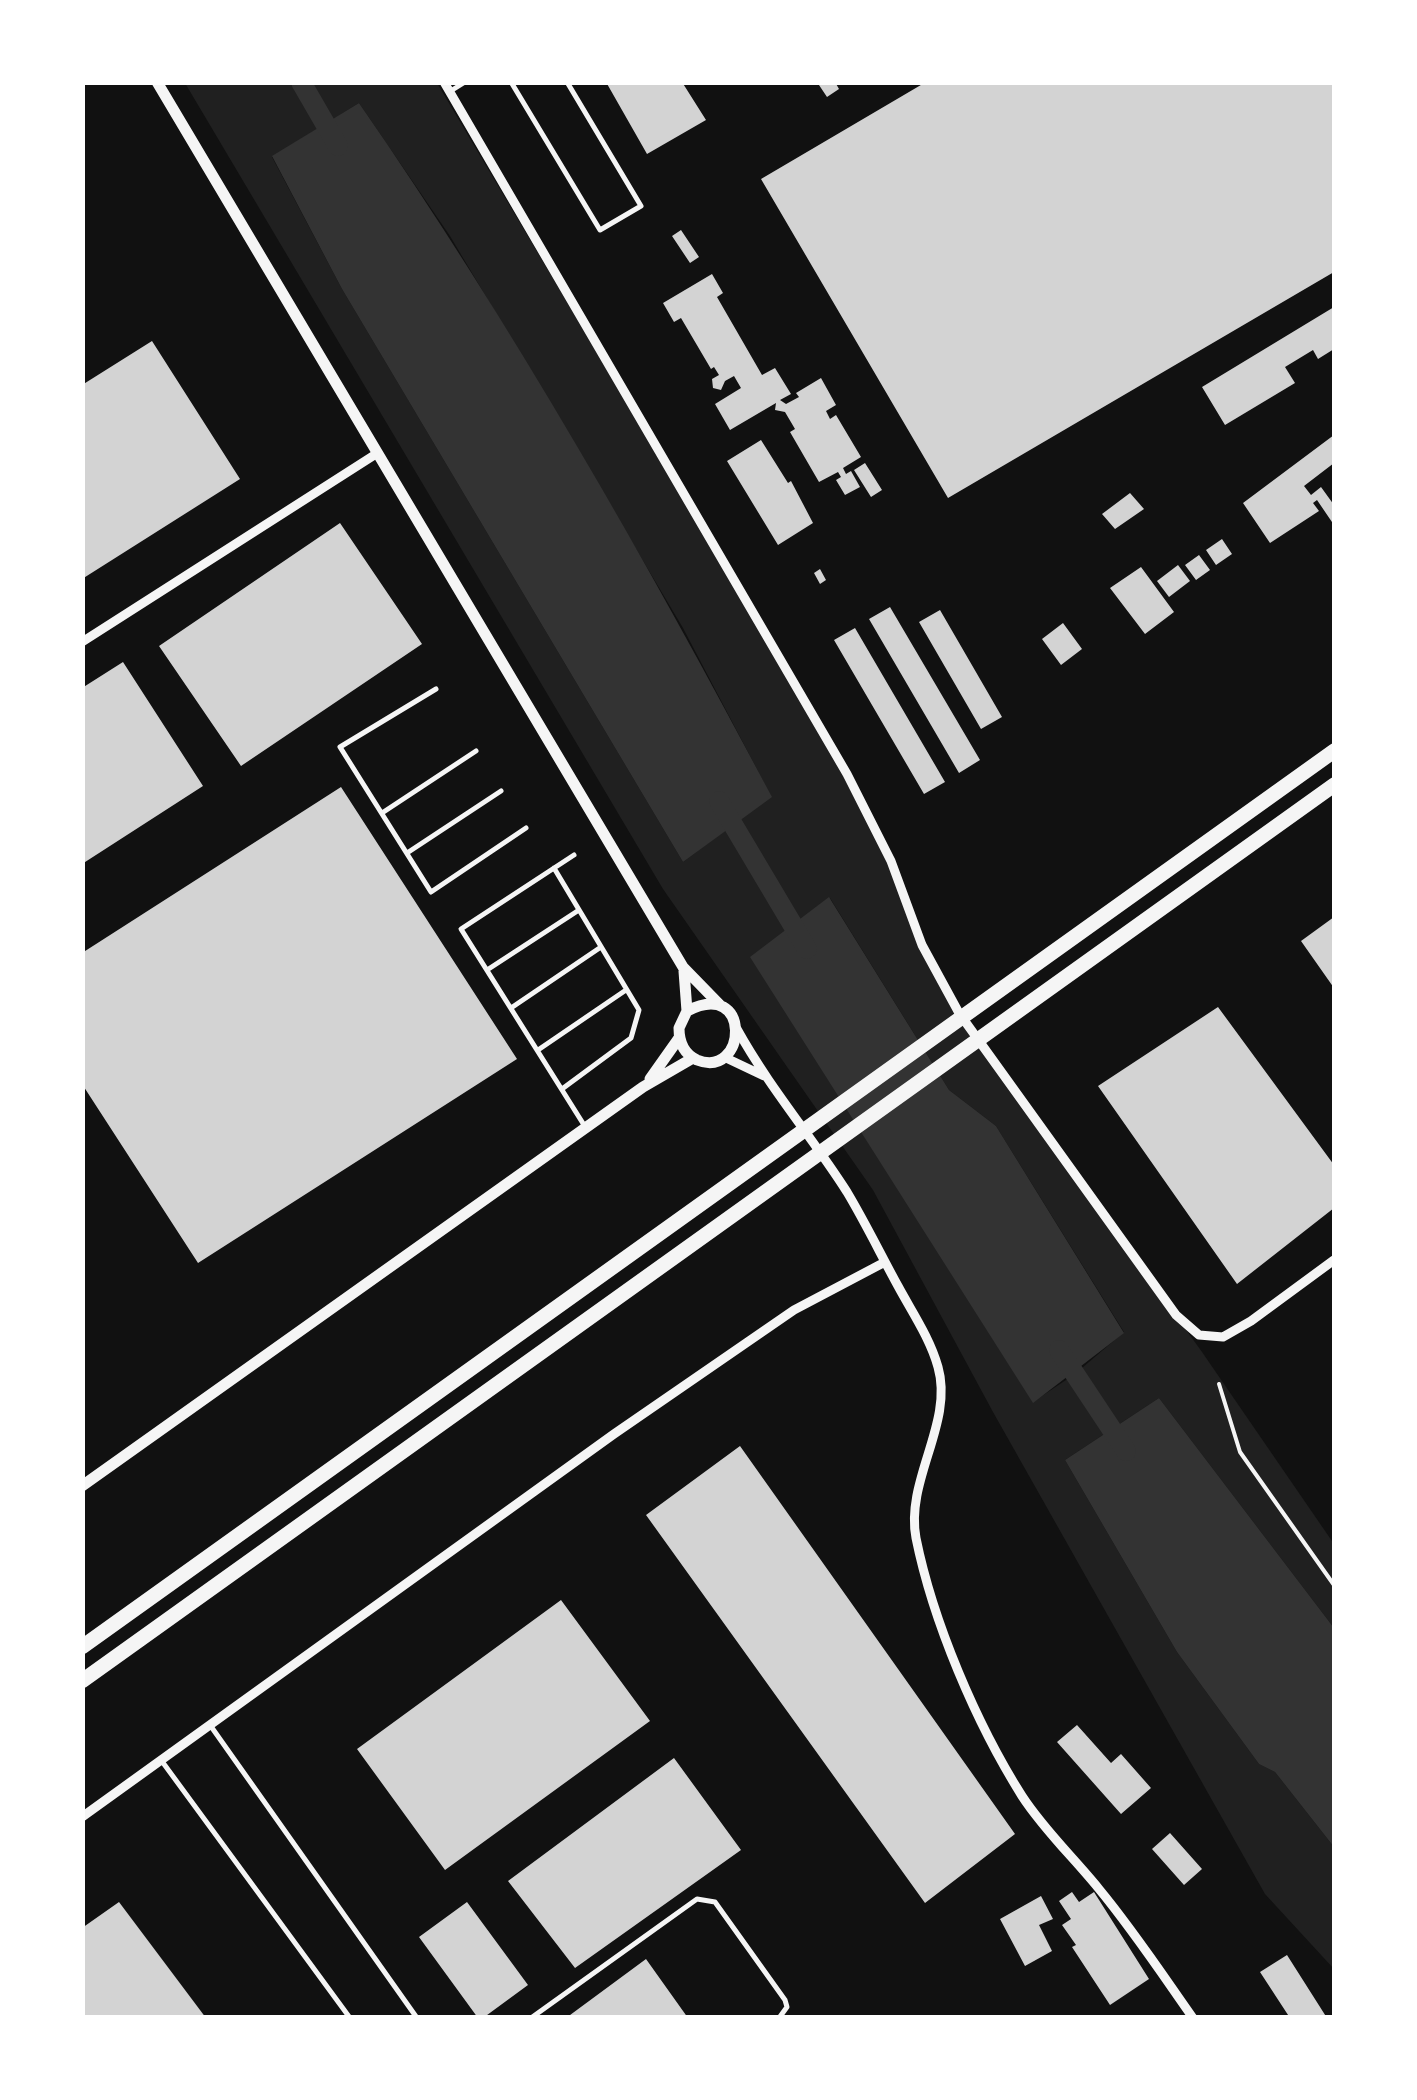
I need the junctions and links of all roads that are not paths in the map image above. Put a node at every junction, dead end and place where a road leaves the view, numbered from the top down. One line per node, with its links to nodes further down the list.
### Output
1 (157, 82): 6 (street)
2 (464, 82): 5 (lane)
3 (511, 82): 4 (lane)
4 (567, 82)
5 (446, 87): 35 (street)
6 (376, 454): 7 (street); 20 (street)
7 (82, 642)
8 (436, 689): 13 (lane)
9 (1334, 750): 38 (highway)
10 (476, 752): 13 (lane)
11 (1334, 785): 39 (highway)
12 (501, 791): 15 (lane)
13 (382, 813): 15 (lane)
14 (526, 828): 15 (lane)
15 (407, 853)
16 (574, 855): 17 (lane)
17 (554, 868): 18 (lane); 21 (lane)
18 (579, 910): 19 (lane); 21 (lane)
19 (601, 947): 22 (lane); 24 (lane)
20 (683, 967): 23 (street); 25 (street)
21 (487, 970): 24 (lane)
22 (626, 990): 28 (lane); 33 (lane)
23 (720, 1005): 25 (street); 26 (street)
24 (510, 1008): 28 (lane)
25 (687, 1011): 27 (street)
26 (737, 1029): 30 (street); 31 (street)
27 (679, 1038): 29 (street); 32 (street)
28 (538, 1050): 33 (lane)
29 (693, 1058): 30 (street); 32 (street)
30 (724, 1058): 31 (street)
31 (766, 1077): 36 (street)
32 (643, 1087): 34 (street)
33 (562, 1089): 34 (lane)
34 (586, 1127): 37 (street)
35 (1334, 1260)
36 (885, 1262): 40 (street); 47 (street)
37 (82, 1486)
38 (82, 1646)
39 (82, 1680)
40 (210, 1725): 41 (street); 44 (lane)
41 (162, 1760): 42 (street); 43 (lane)
42 (82, 1817)
43 (350, 2018)
44 (417, 2018)
45 (531, 2018): 46 (lane)
46 (779, 2018)
47 (1193, 2018)

